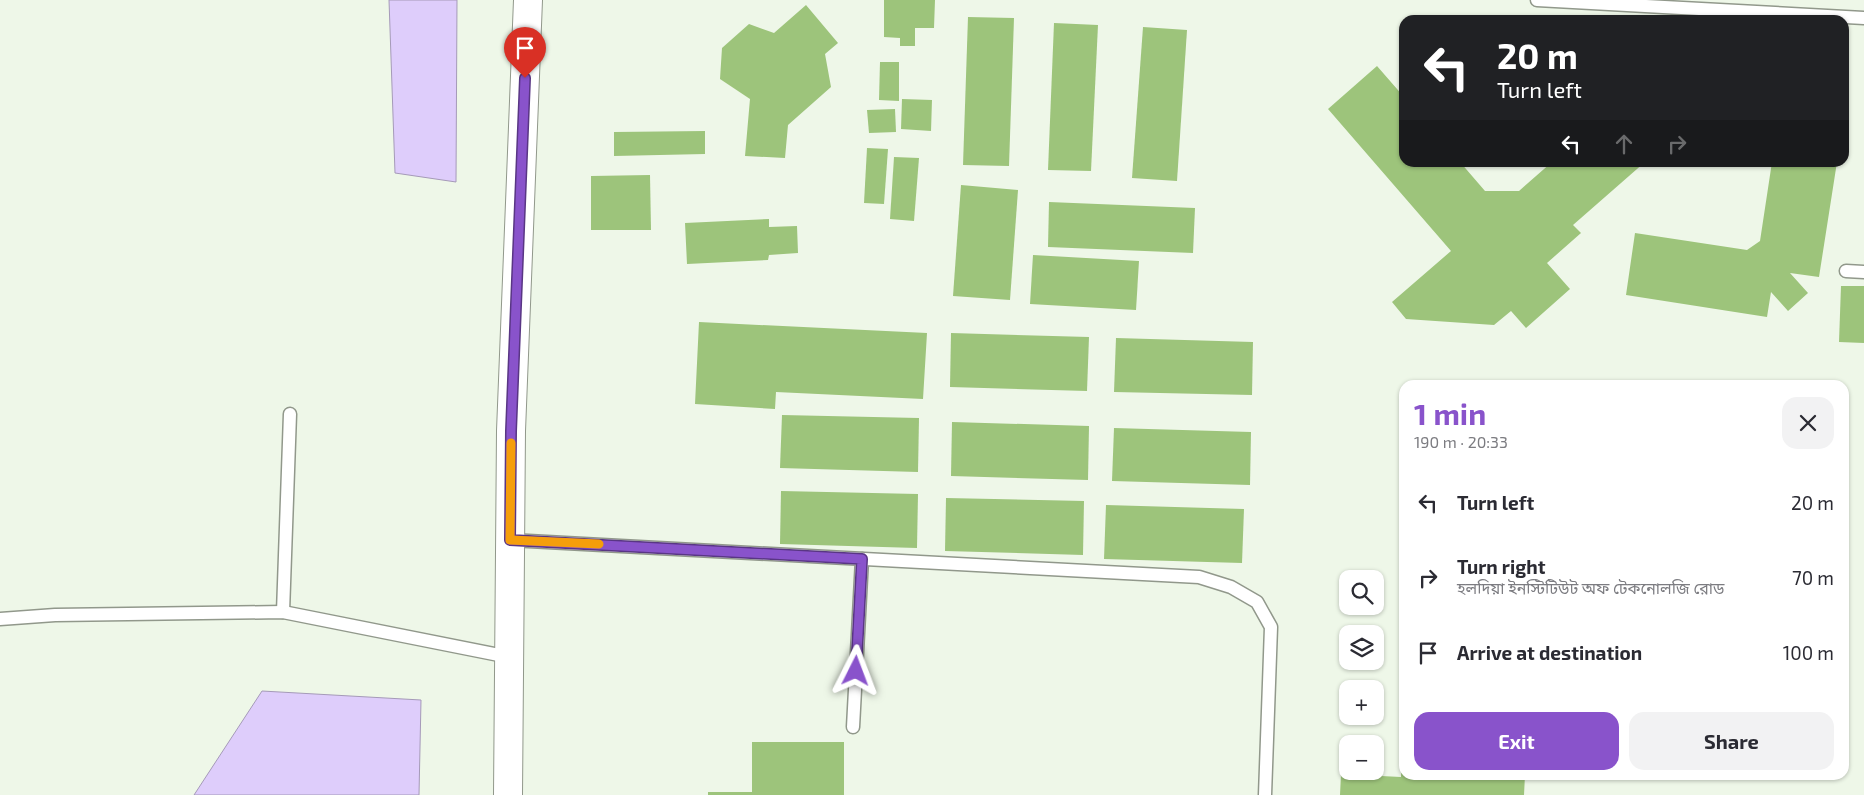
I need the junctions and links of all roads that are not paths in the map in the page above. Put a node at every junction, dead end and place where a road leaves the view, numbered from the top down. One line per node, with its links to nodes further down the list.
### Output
1 (528, 0): 9 (street)
2 (1537, 0): 3 (lane)
3 (1810, 15)
4 (1849, 17): 5 (lane)
5 (1864, 18)
6 (1846, 271): 7 (lane)
7 (1864, 272)
8 (290, 414): 11 (lane)
9 (510, 540): 10 (lane); 13 (street)
10 (862, 559): 14 (lane); 16 (lane)
11 (283, 612): 12 (lane); 13 (lane)
12 (0, 619)
13 (509, 657): 15 (street)
14 (853, 727)
15 (508, 795)
16 (1265, 795)

